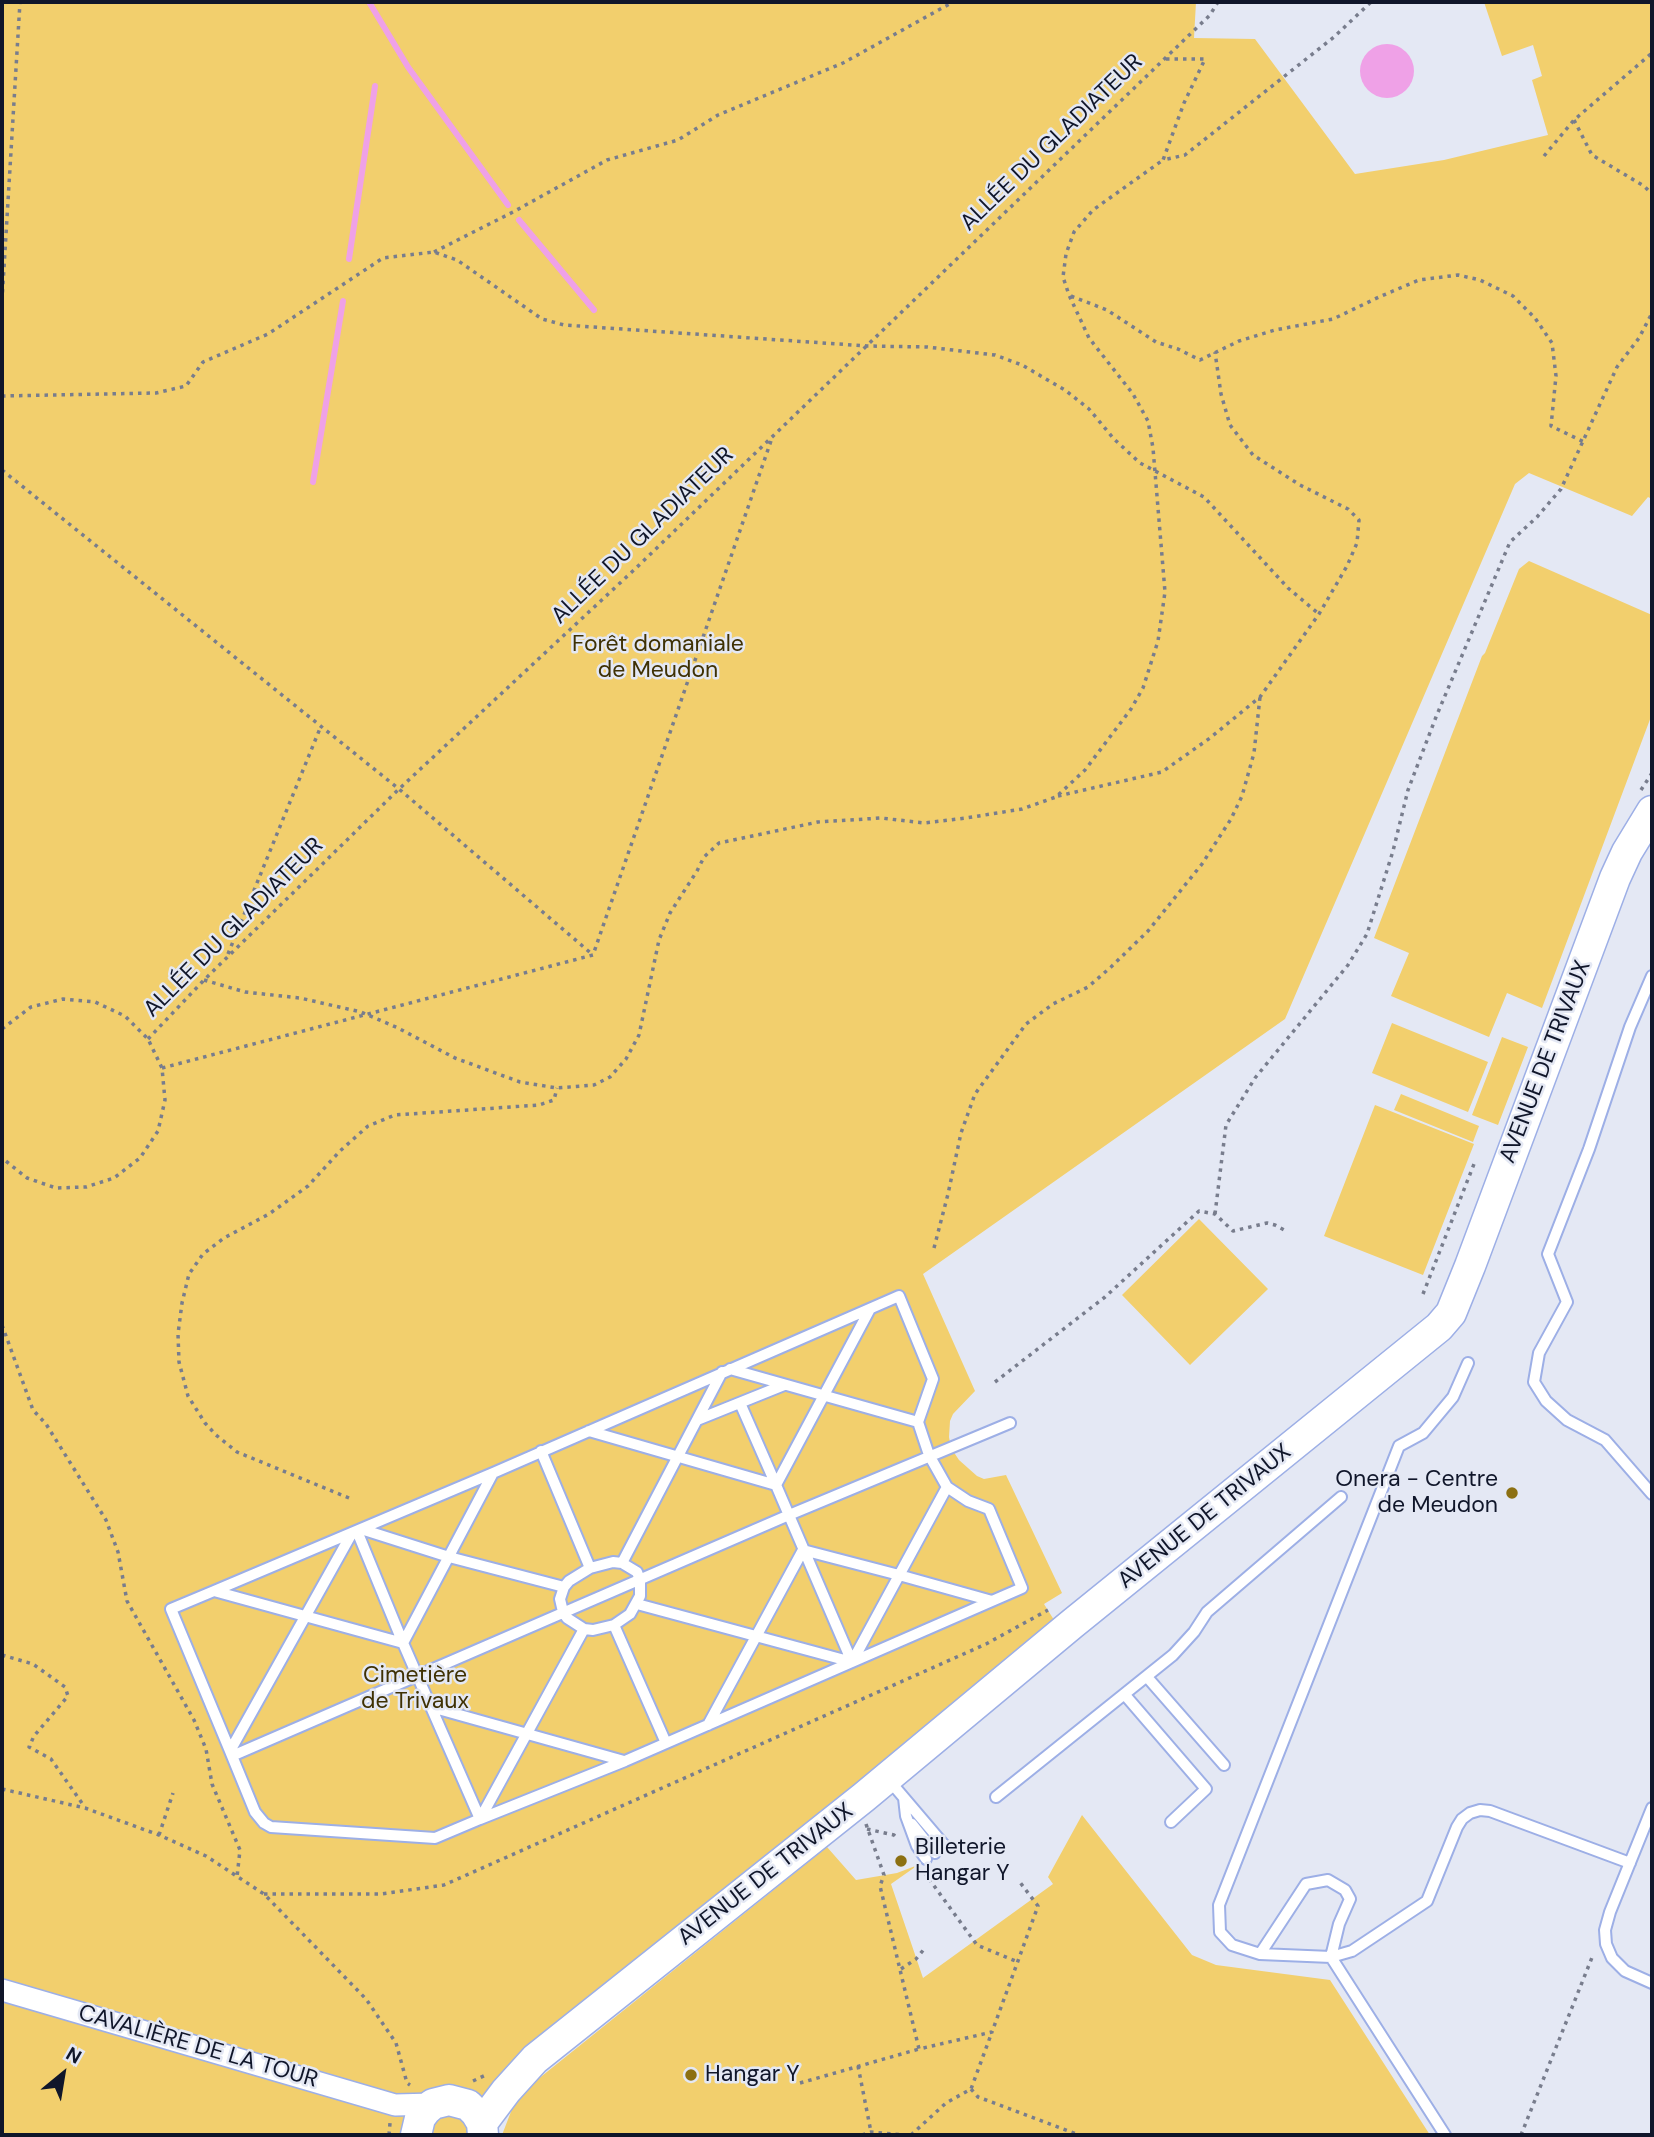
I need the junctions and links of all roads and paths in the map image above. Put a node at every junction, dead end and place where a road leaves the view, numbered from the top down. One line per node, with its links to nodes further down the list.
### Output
1 (20, 2): 13 (path)
2 (953, 2): 11 (path)
3 (1218, 2): 6 (path, ALLÉE DU GLADIATEUR)
4 (1371, 2): 9 (path)
5 (1652, 53): 7 (path)
6 (1164, 59): 9 (path); 15 (path, ALLÉE DU GLADIATEUR)
7 (1574, 120): 8 (path); 10 (path)
8 (1544, 156)
9 (1163, 160): 12 (path)
10 (1652, 194)
11 (434, 253): 15 (path); 17 (path)
12 (1069, 295): 16 (path); 21 (path)
13 (2, 301)
14 (1652, 313): 19 (path)
15 (867, 346): 18 (path, ALLÉE DU GLADIATEUR); 21 (path)
16 (1215, 352): 19 (path); 22 (path)
17 (2, 396)
18 (773, 436): 25 (path, ALLÉE DU GLADIATEUR); 28 (path)
19 (1584, 442): 39 (path)
20 (2, 470): 24 (path)
21 (1155, 471): 22 (path); 26 (path)
22 (1319, 614): 23 (path)
23 (1260, 697): 26 (path); 41 (path)
24 (321, 726): 25 (path); 29 (path)
25 (399, 789): 28 (path); 29 (path, ALLÉE DU GLADIATEUR)
26 (1056, 797): 36 (path)
27 (1652, 811): 95 (main road, AVENUE DE TRIVAUX)
28 (593, 956): 32 (path)
29 (226, 958): 31 (path, ALLÉE DU GLADIATEUR)
30 (1652, 976): 61 (lane)
31 (204, 980): 32 (path); 34 (path, ALLÉE DU GLADIATEUR)
32 (367, 1014): 35 (path); 36 (path)
33 (2, 1029): 34 (path)
34 (148, 1038): 35 (path)
35 (162, 1068): 37 (path)
36 (557, 1088): 63 (path)
37 (2, 1158)
38 (1474, 1164): 42 (path)
39 (1215, 1214): 40 (path); 47 (path)
40 (1286, 1231)
41 (934, 1248)
42 (1423, 1294)
43 (870, 1309): 46 (lane); 49 (lane); 52 (lane)
44 (2, 1325): 107 (path)
45 (1468, 1363): 112 (lane)
46 (726, 1371): 48 (lane); 51 (lane); 54 (lane)
47 (995, 1382)
48 (784, 1385): 49 (lane); 50 (lane)
49 (823, 1396): 52 (lane); 59 (lane)
50 (740, 1403): 51 (lane); 59 (lane)
51 (697, 1420): 57 (lane)
52 (918, 1422): 56 (lane)
53 (1010, 1423): 56 (lane)
54 (589, 1432): 55 (lane); 57 (lane)
55 (541, 1451): 58 (lane); 69 (lane)
56 (929, 1455): 60 (lane); 64 (lane)
57 (677, 1457): 59 (lane); 68 (lane)
58 (493, 1473): 65 (lane); 67 (lane)
59 (776, 1485): 64 (lane)
60 (947, 1487): 70 (lane); 74 (lane)
61 (1652, 1494)
62 (1341, 1497): 86 (lane)
63 (349, 1498)
64 (789, 1515): 66 (lane); 71 (lane)
65 (357, 1531): 67 (lane); 73 (lane); 78 (lane); 82 (lane)
66 (803, 1550): 70 (lane); 81 (lane); 84 (lane)
67 (449, 1557): 72 (lane); 82 (lane)
68 (622, 1563): 69 (lane); 71 (lane)
69 (590, 1569): 72 (lane)
70 (900, 1574): 74 (lane); 84 (lane)
71 (640, 1580): 75 (lane); 77 (lane)
72 (565, 1587): 77 (lane)
73 (214, 1591): 78 (lane); 92 (lane)
74 (992, 1601): 84 (lane)
75 (637, 1604): 79 (lane); 81 (lane)
76 (1052, 1608): 109 (path)
77 (563, 1612): 80 (lane); 85 (lane)
78 (306, 1617): 82 (lane); 92 (lane)
79 (614, 1625): 80 (lane); 91 (lane)
80 (584, 1629): 90 (lane)
81 (756, 1636): 84 (lane); 89 (lane)
82 (403, 1643): 85 (lane)
83 (2, 1655): 99 (path)
84 (852, 1662): 89 (lane)
85 (418, 1675): 88 (lane); 92 (lane)
86 (1147, 1677): 87 (lane); 94 (lane)
87 (1125, 1695): 98 (lane); 102 (lane)
88 (431, 1707): 90 (lane); 101 (lane)
89 (708, 1725): 91 (lane)
90 (528, 1734): 93 (lane); 101 (lane)
91 (666, 1744): 93 (lane)
92 (231, 1754): 101 (lane)
93 (625, 1761): 101 (lane)
94 (1224, 1765)
95 (896, 1788): 105 (lane); 105 (lane); 120 (main road, AVENUE DE TRIVAUX)
96 (2, 1789): 99 (path)
97 (173, 1793): 103 (path)
98 (996, 1797)
99 (85, 1808): 103 (path)
100 (1652, 1808): 106 (lane)
101 (480, 1819)
102 (1171, 1822)
103 (159, 1835): 107 (path)
104 (902, 1843): 115 (path)
105 (931, 1856): 114 (path)
106 (1630, 1863): 110 (lane); 113 (lane)
107 (237, 1877): 109 (path)
108 (1019, 1881): 114 (path)
109 (264, 1894): 122 (path)
110 (1606, 1944): 116 (lane); 133 (path)
111 (925, 1948): 115 (path)
112 (1260, 1954): 113 (lane); 113 (lane)
113 (1331, 1957): 132 (lane)
114 (1017, 1962): 118 (path)
115 (900, 1970): 119 (path)
116 (1652, 1983)
117 (2, 1990): 125 (street, CAVALIÈRE DE LA TOUR)
118 (992, 2032): 119 (path); 124 (path)
119 (919, 2049): 121 (path)
120 (535, 2059): 125 (main road, AVENUE DE TRIVAUX); 126 (main road, AVENUE DE TRIVAUX)
121 (858, 2066): 123 (path); 127 (path)
122 (407, 2083)
123 (800, 2083)
124 (971, 2089): 130 (path); 131 (path)
125 (431, 2117): 126 (main road)
126 (482, 2129)
127 (871, 2132): 128 (path); 129 (path)
128 (862, 2135)
129 (903, 2135)
130 (911, 2135)
131 (1079, 2135)
132 (1445, 2135)
133 (1521, 2135)

